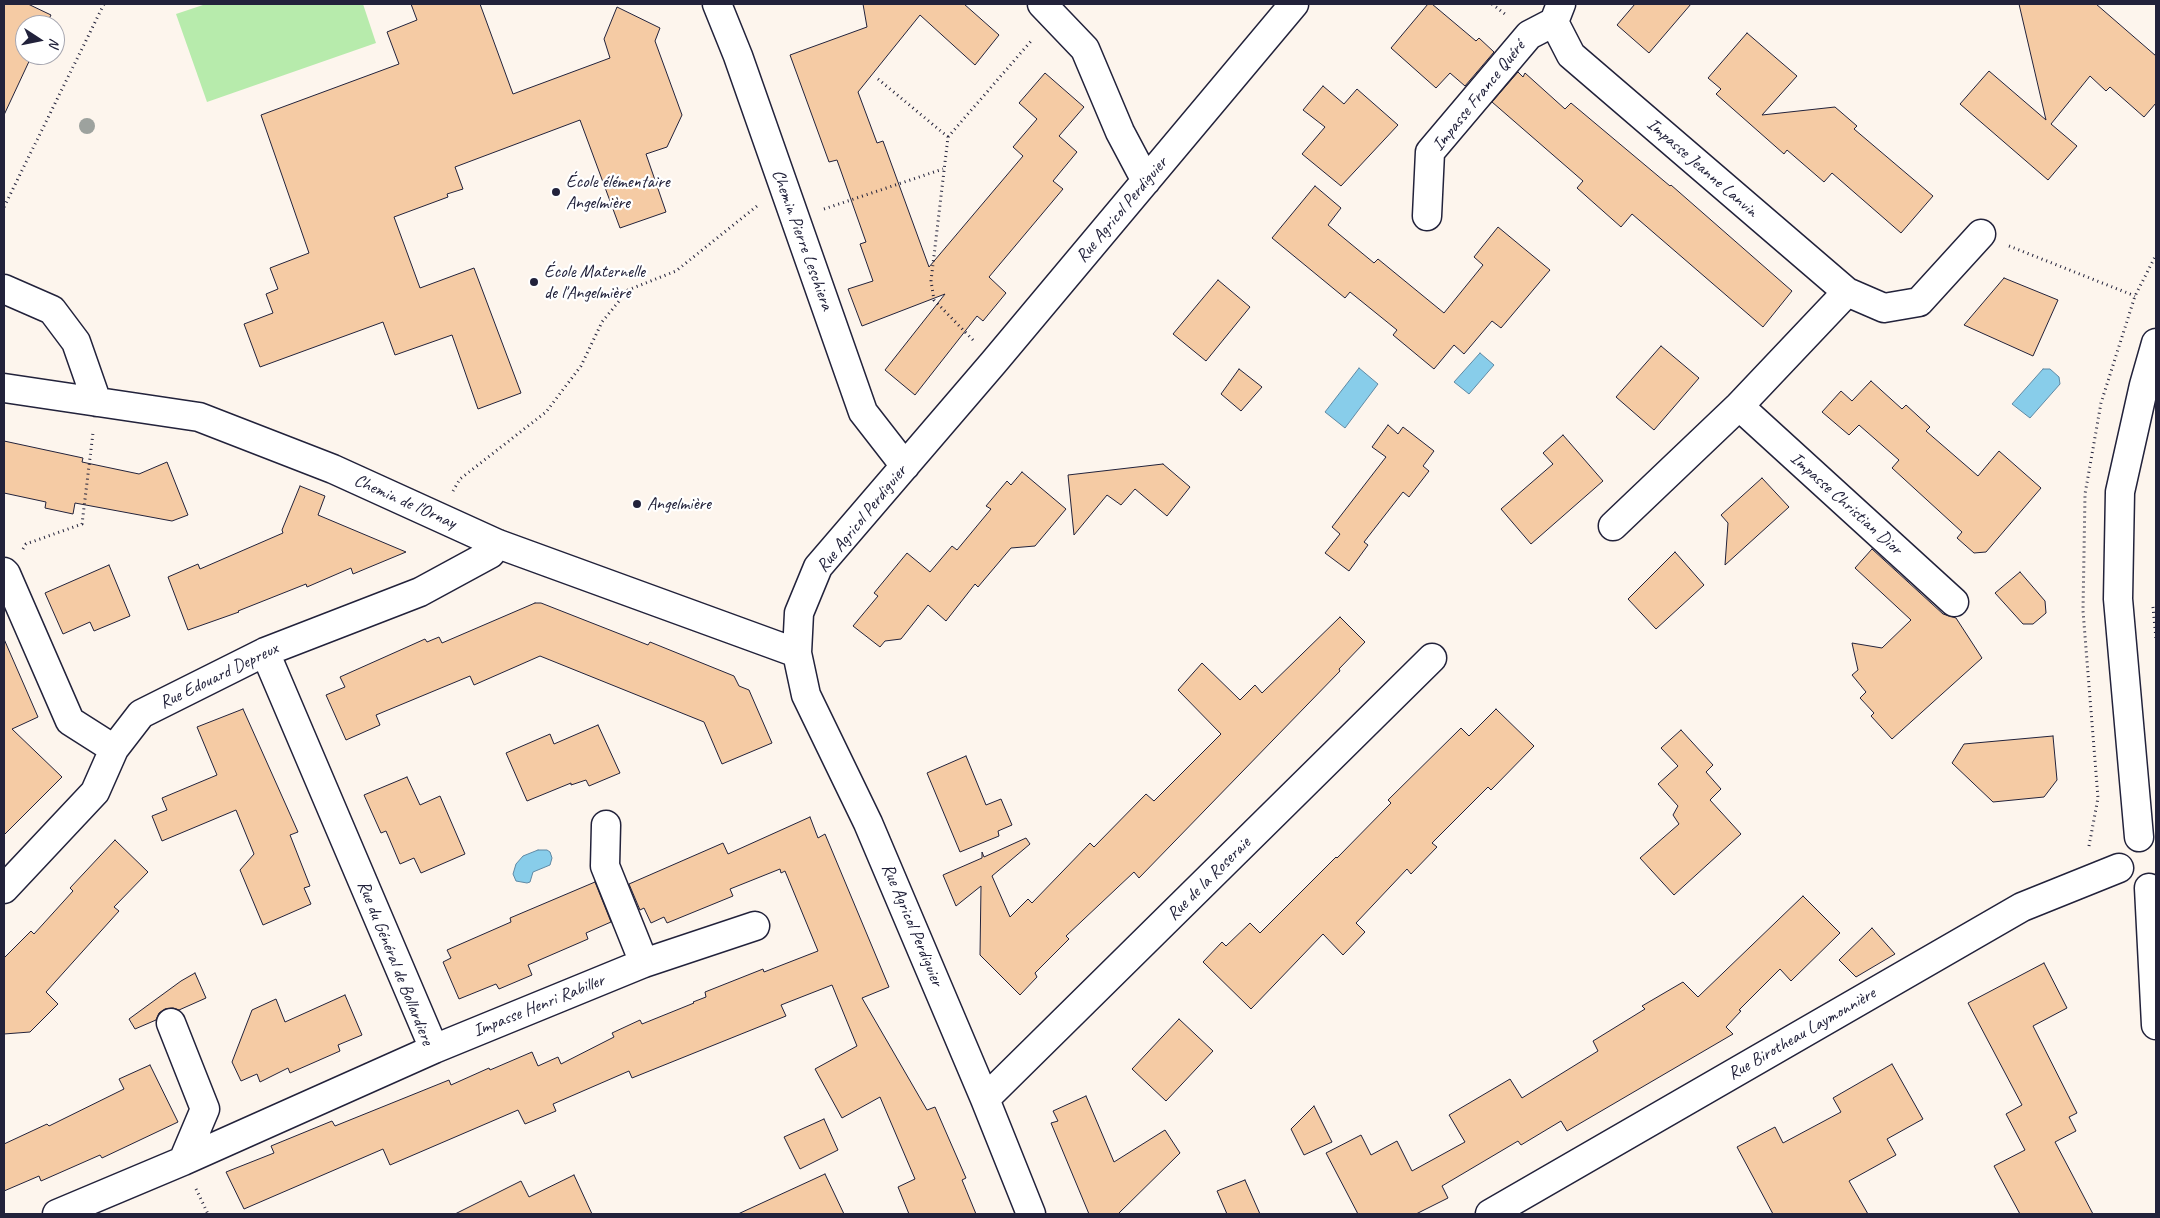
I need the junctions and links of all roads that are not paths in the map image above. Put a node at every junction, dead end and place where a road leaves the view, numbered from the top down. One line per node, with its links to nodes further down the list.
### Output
1 (717, 4): 14 (street, Chemin Pierre Leschiera)
2 (1294, 4): 5 (street, Rue Agricol Perdiguier)
3 (1045, 7): 5 (street)
4 (1558, 13): 6 (street, Impasse France Quéré); 9 (street, Impasse Jeanne Lanvin)
5 (1146, 181): 14 (street, Rue Agricol Perdiguier)
6 (1427, 216)
7 (1981, 234): 9 (street, Impasse Jeanne Lanvin)
8 (4, 289): 12 (street)
9 (1847, 292): 13 (street)
10 (2156, 342): 24 (street)
11 (4, 388): 12 (street, Chemin de l'Ornay)
12 (97, 402): 16 (street, Chemin de l'Ornay)
13 (1739, 406): 15 (street); 18 (street, Impasse Christian Dior)
14 (905, 466): 20 (street, Rue Agricol Perdiguier)
15 (1613, 526)
16 (498, 544): 19 (street, Rue Edouard Depreux); 20 (street, Chemin de l'Ornay)
17 (5, 573): 22 (street)
18 (1954, 602)
19 (265, 652): 22 (street, Rue Edouard Depreux); 32 (street, Rue du Général de Bollardiere)
20 (797, 653): 33 (street, Rue Agricol Perdiguier)
21 (1432, 658): 33 (street, Rue de la Roseraie)
22 (114, 749): 27 (street, Rue Edouard Depreux)
23 (606, 825): 29 (street)
24 (2147, 838): 25 (street)
25 (2119, 868): 26 (street); 37 (street, Rue Birotheau Laymonnière)
26 (2153, 886): 31 (street)
27 (4, 889)
28 (756, 926): 29 (street, Impasse Henri Rabiller)
29 (644, 963): 32 (street, Impasse Henri Rabiller)
30 (171, 1023): 34 (street)
31 (2156, 1025)
32 (434, 1049): 34 (street, Rue du Général de Bollardiere)
33 (986, 1099): 36 (street, Rue Agricol Perdiguier)
34 (183, 1161): 35 (street, Rue du Général de Bollardiere)
35 (58, 1214)
36 (1031, 1214)
37 (1490, 1214)

